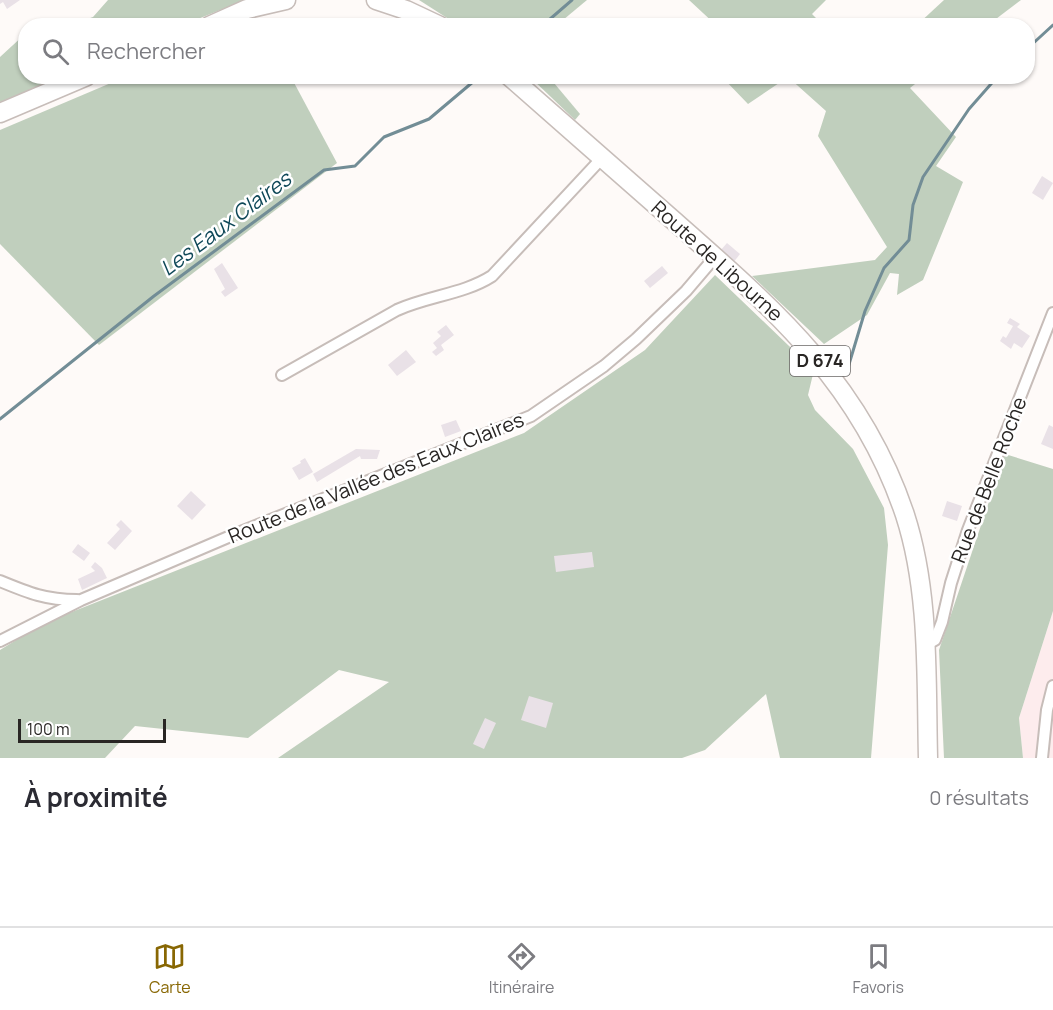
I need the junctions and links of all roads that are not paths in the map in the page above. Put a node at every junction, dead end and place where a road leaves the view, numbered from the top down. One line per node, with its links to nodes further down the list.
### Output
1 (286, 0): 3 (main road)
2 (376, 0): 4 (main road)
3 (227, 18)
4 (423, 18)
5 (68, 84): 7 (main road)
6 (518, 84): 8 (main road, Route de Libourne / D 674)
7 (0, 113)
8 (602, 158): 9 (main road, Route de Libourne / D 674); 11 (street)
9 (714, 257): 14 (street, Route de la Vallée des Eaux Claires); 17 (main road, Route de Libourne / D 674)
10 (1053, 313): 17 (street, Rue de Belle Roche)
11 (282, 375)
12 (0, 581): 13 (street)
13 (50, 600): 14 (street); 15 (street)
14 (81, 600): 15 (street, Route de la Vallée des Eaux Claires)
15 (56, 612): 16 (street, Route de la Vallée des Eaux Claires)
16 (0, 641)
17 (926, 645): 19 (main road, Route de Libourne / D 674)
18 (1053, 686): 20 (street)
19 (928, 758)
20 (1042, 758)

